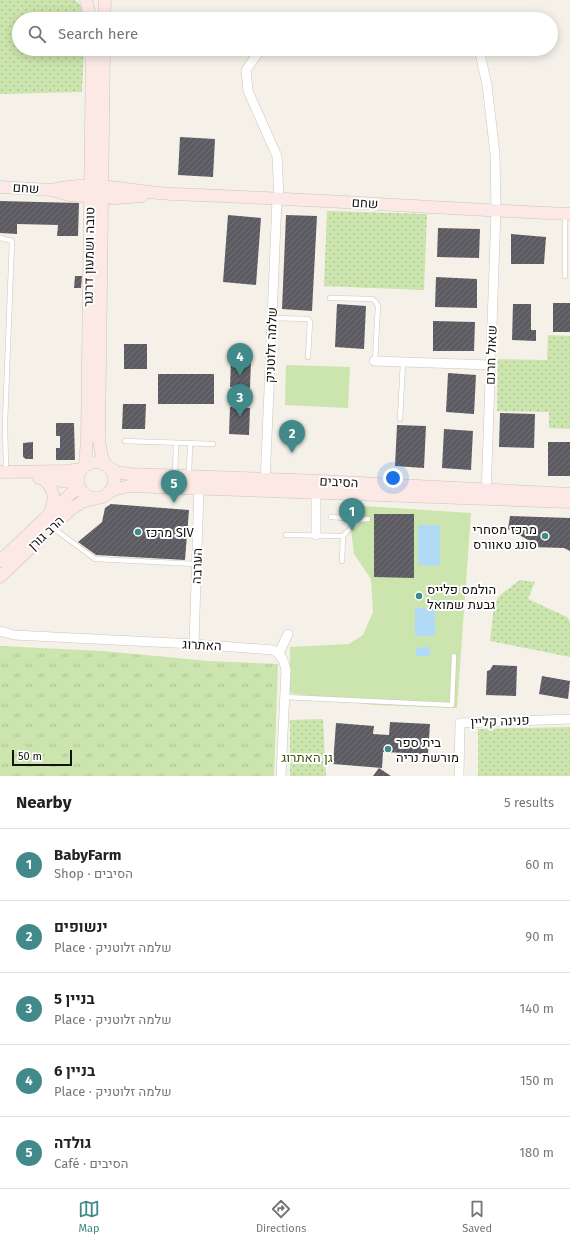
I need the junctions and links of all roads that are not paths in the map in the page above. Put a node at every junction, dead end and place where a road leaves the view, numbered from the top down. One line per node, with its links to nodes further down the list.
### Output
1 (86, 0): 5 (street)
2 (92, 0): 6 (street)
3 (105, 0): 7 (street)
4 (111, 0): 8 (street)
5 (90, 12)
6 (92, 12)
7 (104, 12)
8 (106, 12)
9 (92, 56): 13 (street, טובה ושמעון דרנגר)
10 (104, 56): 17 (street, טובה ושמעון דרנגר)
11 (256, 56): 18 (street, שלמה זלוטניק)
12 (480, 56): 19 (street, שאול חרנם)
13 (90, 161): 15 (street); 17 (street, טובה ושמעון דרנגר)
14 (0, 187): 16 (street, שחם)
15 (65, 187): 16 (street, שחם); 17 (street, שחם)
16 (52, 190): 17 (street, שחם)
17 (96, 192): 18 (street, שחם); 35 (street, טובה ושמעון דרנגר); 36 (street, טובה ושמעון דרנגר)
18 (278, 199): 19 (street, שחם); 24 (street, שלמה זלוטניק)
19 (496, 210): 20 (street, שחם); 28 (street, שאול חרנם)
20 (568, 214): 22 (lane)
21 (0, 238): 30 (lane)
22 (565, 276)
23 (330, 298): 26 (lane)
24 (272, 318): 25 (lane); 42 (street, שלמה זלוטניק)
25 (308, 357)
26 (374, 361): 27 (street)
27 (403, 362): 28 (street); 29 (lane)
28 (490, 365): 46 (street, שאול חרנם)
29 (400, 419)
30 (2, 422): 37 (lane)
31 (125, 441): 32 (lane)
32 (176, 443): 33 (lane); 38 (lane)
33 (190, 444): 34 (lane); 39 (lane)
34 (213, 444)
35 (107, 466): 36 (street); 38 (street, הסיבים); 44 (street)
36 (83, 467): 37 (street); 41 (street)
37 (3, 473): 40 (street)
38 (175, 476): 39 (street, הסיבים)
39 (188, 476): 42 (street, הסיבים)
40 (42, 478): 41 (street); 50 (street)
41 (78, 484): 48 (street); 50 (street, הרב גורן)
42 (265, 485): 43 (street, הסיבים); 45 (street, הסיבים); 46 (street, הסיבים)
43 (199, 489): 44 (street, הסיבים); 60 (street, הערבה)
44 (109, 492): 48 (street)
45 (316, 493): 46 (street, הסיבים); 56 (street)
46 (486, 494): 47 (street, הסיבים); 49 (street, הסיבים)
47 (570, 494)
48 (98, 498): 54 (street, הרב גורן)
49 (570, 502)
50 (49, 515): 58 (street, הרב גורן)
51 (331, 517): 53 (lane)
52 (368, 519): 53 (lane)
53 (354, 524): 57 (lane)
54 (53, 527): 60 (lane); 61 (street, הרב גורן)
55 (286, 535): 56 (lane)
56 (316, 535): 57 (lane)
57 (343, 536): 59 (lane)
58 (0, 561)
59 (342, 561)
60 (197, 564): 64 (street, הערבה)
61 (0, 577)
62 (0, 631): 64 (street, האתרוג)
63 (288, 634): 65 (street)
64 (194, 644): 65 (street, האתרוג)
65 (279, 653): 67 (street)
66 (454, 656): 67 (lane)
67 (285, 697): 69 (street)
68 (570, 719): 70 (street, פנינה קליין)
69 (281, 776)
70 (459, 776)

